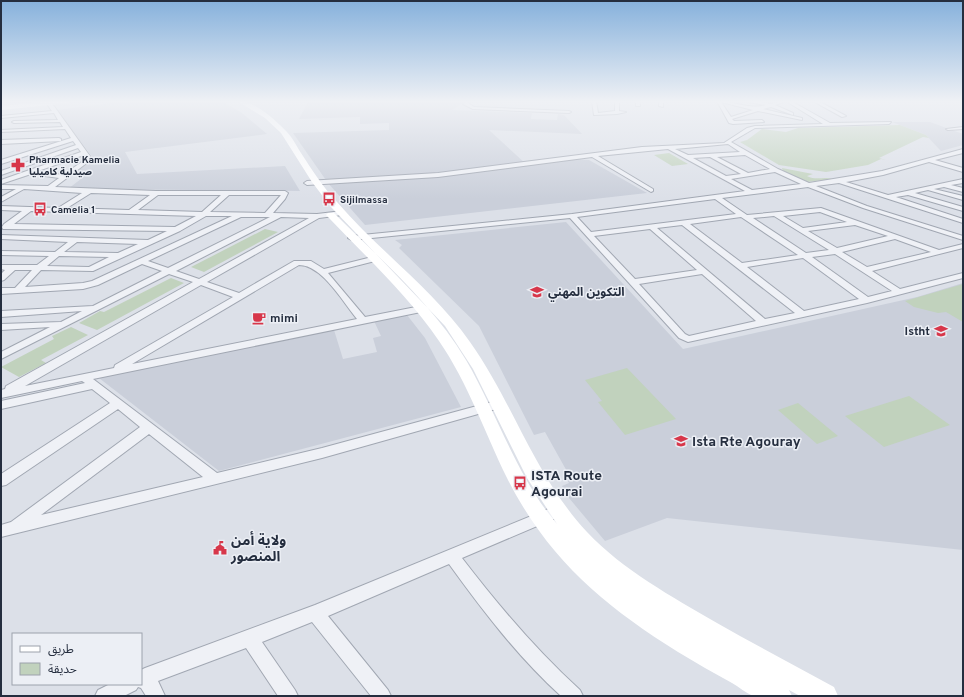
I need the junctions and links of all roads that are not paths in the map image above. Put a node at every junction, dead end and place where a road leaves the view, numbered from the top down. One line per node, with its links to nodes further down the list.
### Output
1 (19, 134): 8 (street)
2 (44, 134): 7 (street)
3 (70, 134): 6 (street)
4 (281, 134): 37 (main road)
5 (743, 134): 9 (street)
6 (74, 139): 7 (street); 10 (street); 15 (street)
7 (32, 141): 8 (street); 11 (street)
8 (2, 143)
9 (729, 143): 12 (street); 17 (street)
10 (79, 146): 16 (street); 26 (street)
11 (20, 147)
12 (670, 148): 18 (street); 21 (street)
13 (15, 150): 15 (street)
14 (963, 151): 20 (street)
15 (29, 153): 24 (street)
16 (85, 153): 29 (street); 32 (street)
17 (747, 153): 19 (street); 27 (street)
18 (592, 155): 37 (street); 44 (street)
19 (712, 156): 21 (street); 31 (street)
20 (950, 156): 22 (street); 23 (street)
21 (688, 157): 33 (street)
22 (963, 159)
23 (931, 161): 28 (street); 34 (street)
24 (1, 162)
25 (1, 166): 26 (street)
26 (16, 169): 29 (street); 30 (street)
27 (776, 170): 31 (street); 38 (street)
28 (963, 170)
29 (32, 172): 32 (street); 36 (street)
30 (1, 173)
31 (748, 175): 33 (street)
32 (64, 178): 42 (street)
33 (725, 178): 49 (street)
34 (839, 181): 38 (street); 52 (street)
35 (963, 181): 39 (street)
36 (1, 182)
37 (311, 185): 61 (main road)
38 (808, 185): 49 (street); 76 (street)
39 (944, 186): 43 (street); 45 (street)
40 (1, 187): 41 (street)
41 (24, 187): 42 (street); 54 (street)
42 (49, 188): 46 (street)
43 (929, 189): 50 (street); 53 (street)
44 (651, 190)
45 (963, 190)
46 (89, 191): 47 (street); 58 (street)
47 (156, 193): 48 (street); 60 (street)
48 (228, 193): 62 (street); 65 (street)
49 (752, 193): 51 (street)
50 (908, 193): 52 (street); 57 (street)
51 (717, 198): 67 (street); 68 (street)
52 (888, 198): 69 (street)
53 (963, 198)
54 (1, 200)
55 (1, 208): 56 (street)
56 (29, 209): 58 (street); 73 (street)
57 (963, 209)
58 (60, 210): 59 (street)
59 (112, 212): 60 (street); 75 (street)
60 (130, 213): 62 (street)
61 (328, 213): 66 (street); 83 (main road); 107 (street)
62 (204, 214): 64 (street); 78 (street)
63 (775, 214): 68 (street); 72 (street); 79 (street)
64 (240, 215): 65 (street); 88 (street)
65 (267, 215): 66 (street)
66 (280, 216): 102 (street)
67 (572, 216): 80 (street); 83 (street)
68 (744, 216): 71 (street); 94 (street)
69 (948, 216): 70 (street); 76 (street)
70 (963, 221)
71 (683, 222): 74 (street); 97 (street)
72 (855, 222): 79 (street); 82 (street)
73 (7, 223): 75 (street); 77 (street)
74 (651, 226): 80 (street); 103 (street)
75 (91, 228): 78 (street); 85 (street)
76 (934, 229): 84 (street)
77 (1, 230)
78 (177, 230): 86 (street)
79 (802, 230): 89 (street)
80 (589, 234): 108 (street)
81 (1, 237): 85 (street)
82 (895, 237): 89 (street); 91 (street)
83 (359, 238): 95 (main road); 130 (main road)
84 (963, 238)
85 (74, 240): 86 (street); 92 (street)
86 (148, 243): 88 (street); 93 (street)
87 (963, 246): 91 (street)
88 (167, 249): 96 (street)
89 (836, 251): 94 (street); 101 (street)
90 (1, 252): 92 (street)
91 (939, 252): 101 (street)
92 (56, 254): 93 (street); 100 (street)
93 (120, 255): 100 (street)
94 (805, 256): 97 (street); 113 (street)
95 (372, 259): 104 (street); 115 (main road)
96 (143, 262): 102 (street); 109 (street)
97 (739, 266): 117 (street)
98 (1, 267): 99 (street)
99 (13, 267): 100 (street); 106 (street)
100 (40, 267): 109 (street)
101 (866, 270): 111 (street)
102 (169, 271): 107 (street); 114 (street)
103 (703, 271): 108 (street); 119 (street)
104 (323, 272): 112 (street); 118 (street)
105 (963, 275): 111 (street)
106 (1, 278)
107 (200, 282): 112 (street); 126 (street)
108 (633, 282): 119 (street)
109 (18, 290): 110 (street)
110 (1, 291)
111 (899, 292): 113 (street)
112 (239, 296): 123 (street)
113 (867, 300): 117 (street)
114 (95, 308): 116 (street); 120 (street)
115 (421, 309): 118 (street); 130 (main road)
116 (1, 314)
117 (803, 314): 119 (street)
118 (363, 321): 123 (street)
119 (764, 323)
120 (64, 324): 121 (street); 122 (street)
121 (1, 327)
122 (1, 356)
123 (113, 371): 124 (street)
124 (84, 377): 125 (street); 126 (street)
125 (94, 385): 127 (street); 128 (street)
126 (1, 394)
127 (14, 401): 129 (street); 131 (street)
128 (118, 403): 132 (street); 134 (street)
129 (1, 405)
130 (492, 406): 133 (street); 135 (main road); 136 (main road)
131 (1, 409)
132 (149, 427): 133 (street); 137 (street)
133 (214, 478): 137 (street)
134 (1, 481)
135 (558, 511): 136 (street); 150 (main road)
136 (541, 519): 138 (street); 149 (main road)
137 (6, 530)
138 (451, 555): 139 (street); 144 (street)
139 (315, 612): 140 (street); 148 (street)
140 (249, 638): 141 (street); 147 (street)
141 (142, 679)
142 (142, 683): 146 (street)
143 (128, 685): 145 (street)
144 (568, 694)
145 (104, 696)
146 (156, 696)
147 (289, 696)
148 (382, 696)
149 (779, 696)
150 (825, 696)

